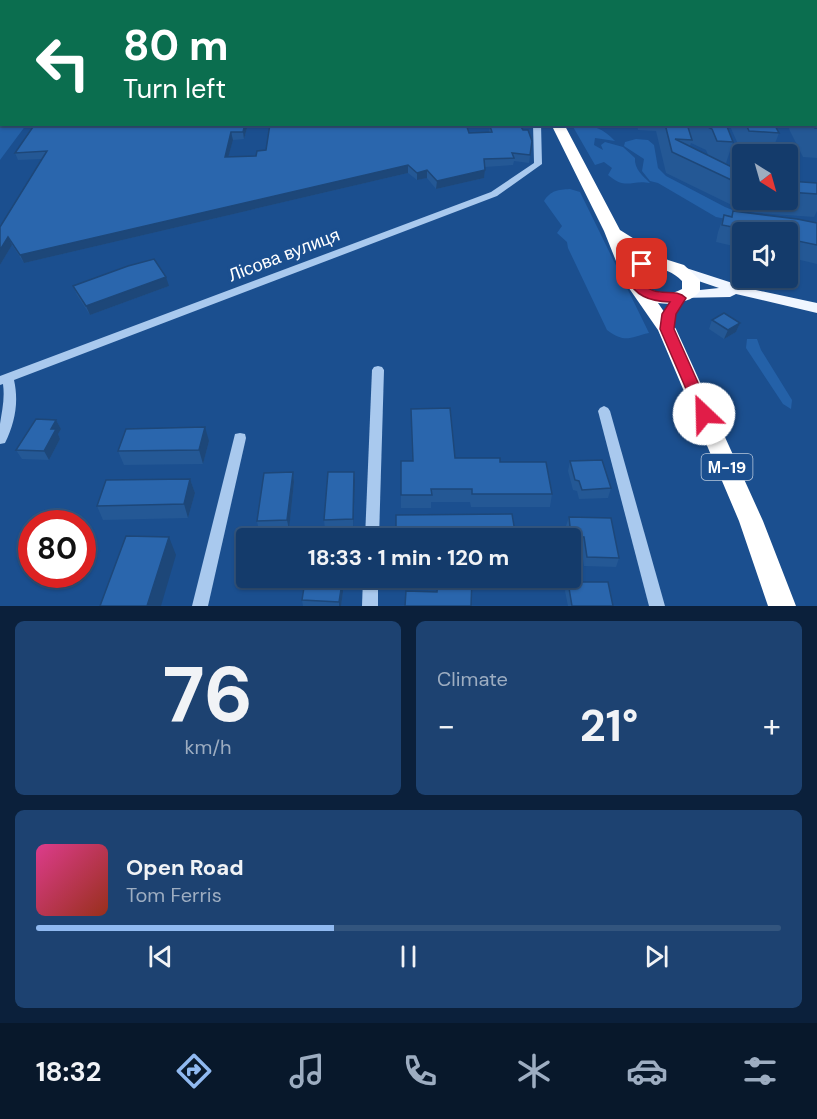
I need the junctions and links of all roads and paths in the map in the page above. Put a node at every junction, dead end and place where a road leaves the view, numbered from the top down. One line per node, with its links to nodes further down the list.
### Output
1 (537, 126): 11 (street, Лісова вулиця)
2 (558, 126): 3 (highway, М-19)
3 (612, 231): 4 (highway, М-19); 5 (highway, М-19)
4 (674, 267): 5 (highway); 6 (main road); 7 (highway)
5 (635, 283): 7 (highway); 9 (highway, М-19)
6 (748, 293): 7 (main road); 8 (main road)
7 (683, 297): 9 (highway)
8 (817, 308)
9 (667, 329): 20 (highway, М-19)
10 (378, 370): 15 (street)
11 (4, 380): 14 (street)
12 (604, 411): 19 (street)
13 (240, 438): 17 (street)
14 (0, 439)
15 (372, 528)
16 (371, 588): 18 (street)
17 (200, 606)
18 (370, 606)
19 (657, 606)
20 (782, 606)

